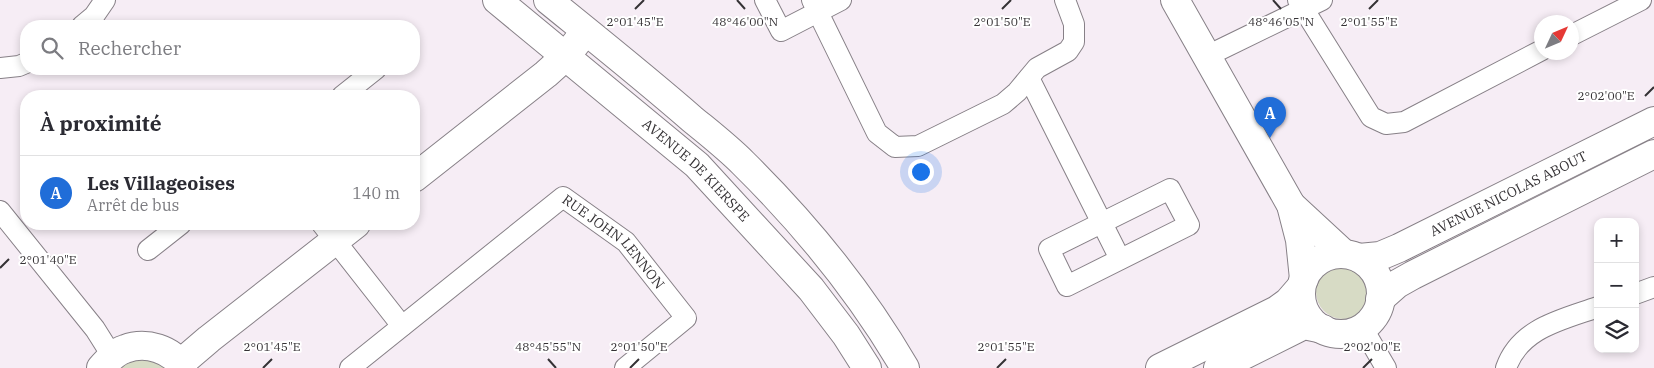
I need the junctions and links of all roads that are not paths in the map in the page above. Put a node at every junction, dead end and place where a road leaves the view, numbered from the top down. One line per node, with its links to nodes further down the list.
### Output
1 (105, 0): 12 (street)
2 (497, 0): 16 (main road, AVENUE DE KIERSPE)
3 (548, 0): 13 (main road)
4 (765, 0): 11 (street)
5 (841, 0): 11 (street)
6 (1065, 0): 21 (street)
7 (1175, 0): 17 (main road)
8 (1322, 0): 10 (street)
9 (1641, 0): 14 (street)
10 (1300, 5): 15 (street); 17 (street)
11 (815, 6): 21 (street)
12 (89, 20)
13 (586, 31): 16 (main road); 50 (main road)
14 (1579, 31)
15 (1534, 54)
16 (566, 56): 25 (main road); 37 (main road, AVENUE DE KIERSPE)
17 (1207, 56): 26 (main road)
18 (20, 66): 19 (street)
19 (0, 68)
20 (368, 75): 22 (street)
21 (1029, 78): 28 (street)
22 (350, 90)
23 (1654, 121): 33 (main road, AVENUE NICOLAS ABOUT)
24 (1654, 154): 39 (main road)
25 (420, 173)
26 (1291, 205): 33 (main road); 35 (main road)
27 (0, 211): 44 (street)
28 (1102, 223): 34 (street); 34 (street); 34 (street)
29 (173, 230): 32 (street)
30 (337, 230): 45 (main road)
31 (339, 230): 41 (street)
32 (148, 250)
33 (1352, 256): 35 (main road, AVENUE NICOLAS ABOUT); 39 (main road)
34 (1120, 259)
35 (1303, 283): 43 (main road); 51 (main road, AVENUE NICOLAS ABOUT)
36 (1654, 287): 38 (street)
37 (811, 289): 48 (main road, AVENUE DE KIERSPE); 49 (main road)
38 (1639, 293)
39 (1380, 299): 42 (main road)
40 (1595, 308): 54 (street)
41 (402, 326): 46 (street, RUE JOHN LENNON); 47 (street, RUE JOHN LENNON)
42 (1362, 327): 43 (main road); 53 (street)
43 (1323, 329): 52 (main road)
44 (107, 362): 45 (main road)
45 (182, 366)
46 (350, 368)
47 (625, 368)
48 (867, 368)
49 (886, 368)
50 (905, 368)
51 (1160, 368)
52 (1218, 368)
53 (1386, 368)
54 (1506, 368)

